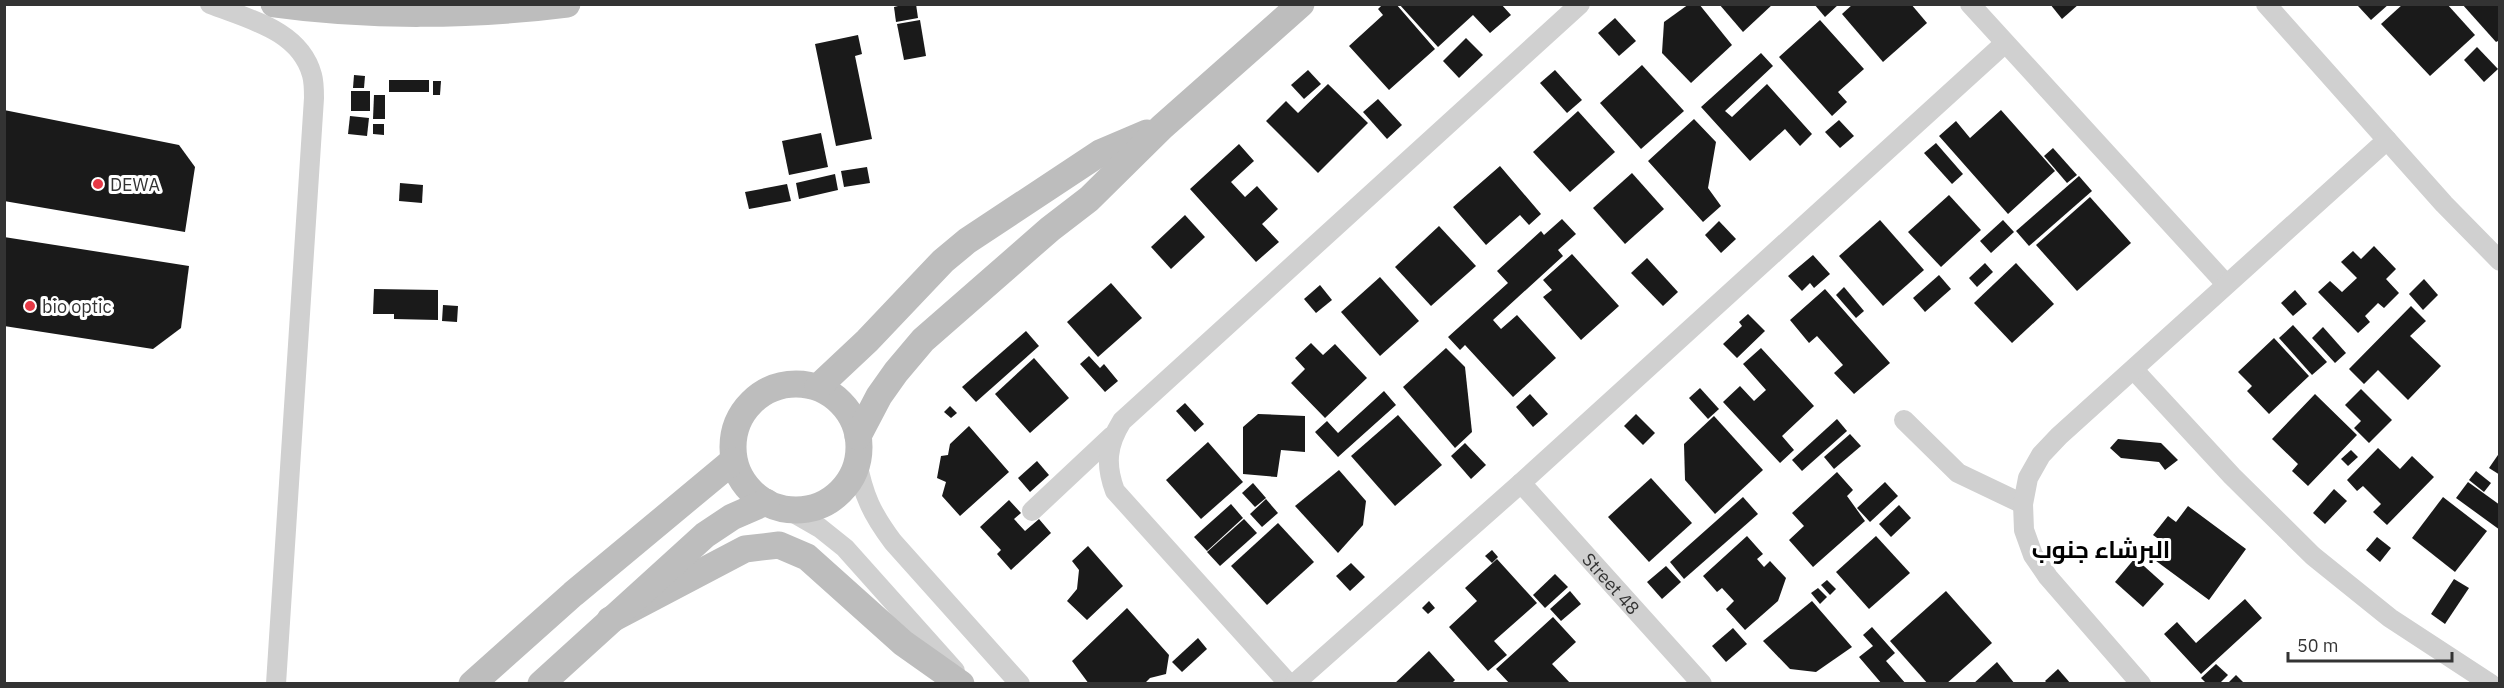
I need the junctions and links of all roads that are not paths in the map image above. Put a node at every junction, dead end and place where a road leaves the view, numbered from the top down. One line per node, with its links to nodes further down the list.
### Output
1 (210, 4): 24 (street)
2 (274, 4): 3 (street)
3 (567, 4)
4 (1301, 4): 9 (street)
5 (1580, 4): 16 (street)
6 (1970, 4): 8 (street)
7 (2266, 4): 10 (street)
8 (2004, 44): 12 (street); 19 (street)
9 (1162, 127): 14 (street); 17 (street)
10 (2387, 140): 11 (street); 12 (street)
11 (2499, 261)
12 (2226, 285): 13 (street)
13 (2134, 370): 20 (street); 34 (street)
14 (818, 387): 17 (street); 18 (street)
15 (1904, 420): 20 (street)
16 (1112, 436): 22 (street); 30 (street)
17 (858, 449): 21 (street); 29 (street)
18 (733, 461): 21 (street); 25 (street)
19 (1521, 483): 31 (street); 32 (street, Street 48)
20 (2023, 504): 33 (street)
21 (777, 506): 23 (street); 28 (street)
22 (1032, 511)
23 (610, 620): 26 (street); 27 (street)
24 (276, 684)
25 (472, 684)
26 (541, 684)
27 (961, 684)
28 (966, 684)
29 (1020, 684)
30 (1289, 684)
31 (1294, 684)
32 (1702, 684)
33 (2141, 684)
34 (2491, 684)

